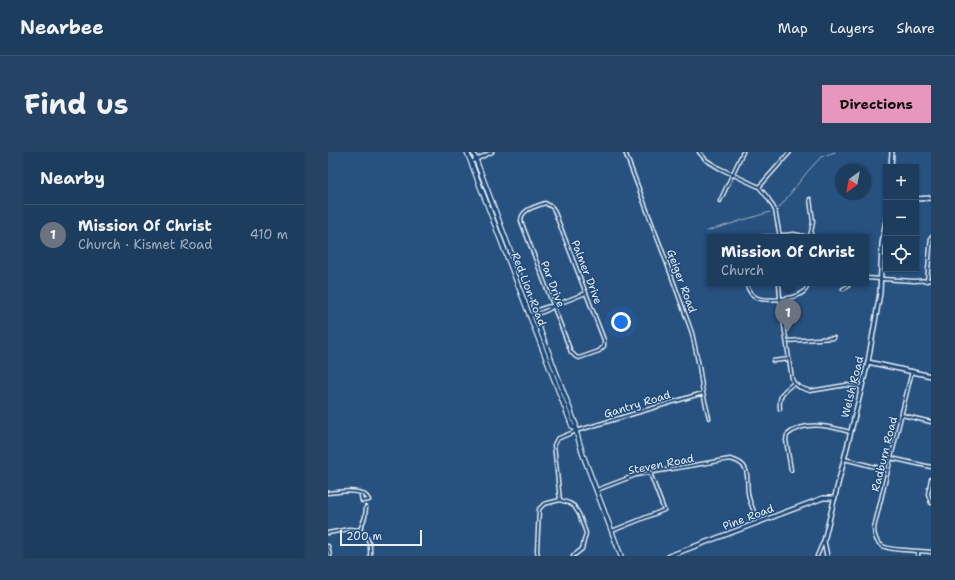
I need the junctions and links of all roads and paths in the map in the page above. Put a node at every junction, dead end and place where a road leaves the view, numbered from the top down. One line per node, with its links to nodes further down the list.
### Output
1 (467, 152): 10 (main road, Red Lion Road)
2 (473, 152): 9 (main road, Red Lion Road)
3 (492, 152): 9 (street)
4 (625, 152): 47 (street, Geiger Road)
5 (699, 152): 12 (street)
6 (743, 152): 12 (street)
7 (790, 152): 13 (street)
8 (892, 152): 11 (main road)
9 (476, 159): 10 (street); 35 (main road, Red Lion Road)
10 (471, 162): 36 (main road, Red Lion Road)
11 (892, 164)
12 (733, 175): 13 (street); 17 (street)
13 (758, 187): 19 (street)
14 (931, 198): 16 (main road)
15 (810, 199): 20 (street)
16 (919, 199)
17 (720, 201)
18 (550, 205): 32 (street, Palmer Drive); 34 (street, Par Drive)
19 (780, 234)
20 (810, 234)
21 (883, 236): 24 (main road, Welsh Road)
22 (931, 237): 26 (street)
23 (869, 278): 24 (street)
24 (880, 279): 26 (street); 42 (main road, Welsh Road)
25 (931, 280): 26 (street)
26 (927, 281)
27 (747, 286): 33 (street)
28 (779, 286): 33 (street)
29 (808, 286): 33 (street)
30 (848, 286): 31 (street)
31 (843, 289)
32 (586, 293): 34 (street); 39 (street, Palmer Drive)
33 (780, 299): 38 (street)
34 (553, 306): 35 (street); 39 (street, Par Drive)
35 (534, 314): 36 (street); 52 (main road, Red Lion Road)
36 (529, 316): 52 (main road, Red Lion Road)
37 (834, 338): 38 (street)
38 (787, 341): 40 (street)
39 (576, 357)
40 (789, 359): 41 (street); 45 (street)
41 (773, 361)
42 (868, 362): 43 (main road); 46 (main road, Welsh Road)
43 (912, 371): 44 (main road); 49 (street, Radburn Road)
44 (931, 376)
45 (794, 383): 46 (street); 48 (street)
46 (861, 387): 53 (main road, Welsh Road)
47 (703, 392): 50 (street, Geiger Road); 52 (street, Gantry Road)
48 (780, 408)
49 (902, 416): 51 (street); 54 (street, Radburn Road)
50 (709, 418)
51 (931, 422)
52 (576, 431): 61 (main road, Red Lion Road); 65 (street, Gantry Road)
53 (850, 432): 55 (main road, Welsh Road); 57 (street)
54 (891, 458): 56 (street); 58 (street, Radburn Road)
55 (843, 459): 58 (street); 64 (main road, Welsh Road)
56 (931, 467)
57 (791, 470)
58 (887, 470): 74 (street, Radburn Road)
59 (650, 473): 61 (street, Steven Road); 68 (street, Steven Road); 70 (street)
60 (931, 479): 66 (street)
61 (597, 490): 70 (main road, Red Lion Road)
62 (328, 493): 63 (street)
63 (362, 493): 63 (street)
64 (835, 498): 68 (main road, Pine Road); 72 (main road, Welsh Road)
65 (560, 500): 78 (street); 79 (street)
66 (931, 503)
67 (366, 507): 69 (street)
68 (759, 522): 81 (main road, Pine Road)
69 (360, 530): 71 (street); 77 (street)
70 (612, 531): 80 (main road, Red Lion Road)
71 (328, 533)
72 (824, 541): 82 (street); 83 (main road, Welsh Road)
73 (328, 546): 76 (street)
74 (918, 551): 75 (street); 84 (street)
75 (931, 552)
76 (330, 556)
77 (370, 556)
78 (538, 556)
79 (573, 556)
80 (621, 556)
81 (669, 556)
82 (817, 556)
83 (827, 556)
84 (918, 556)

